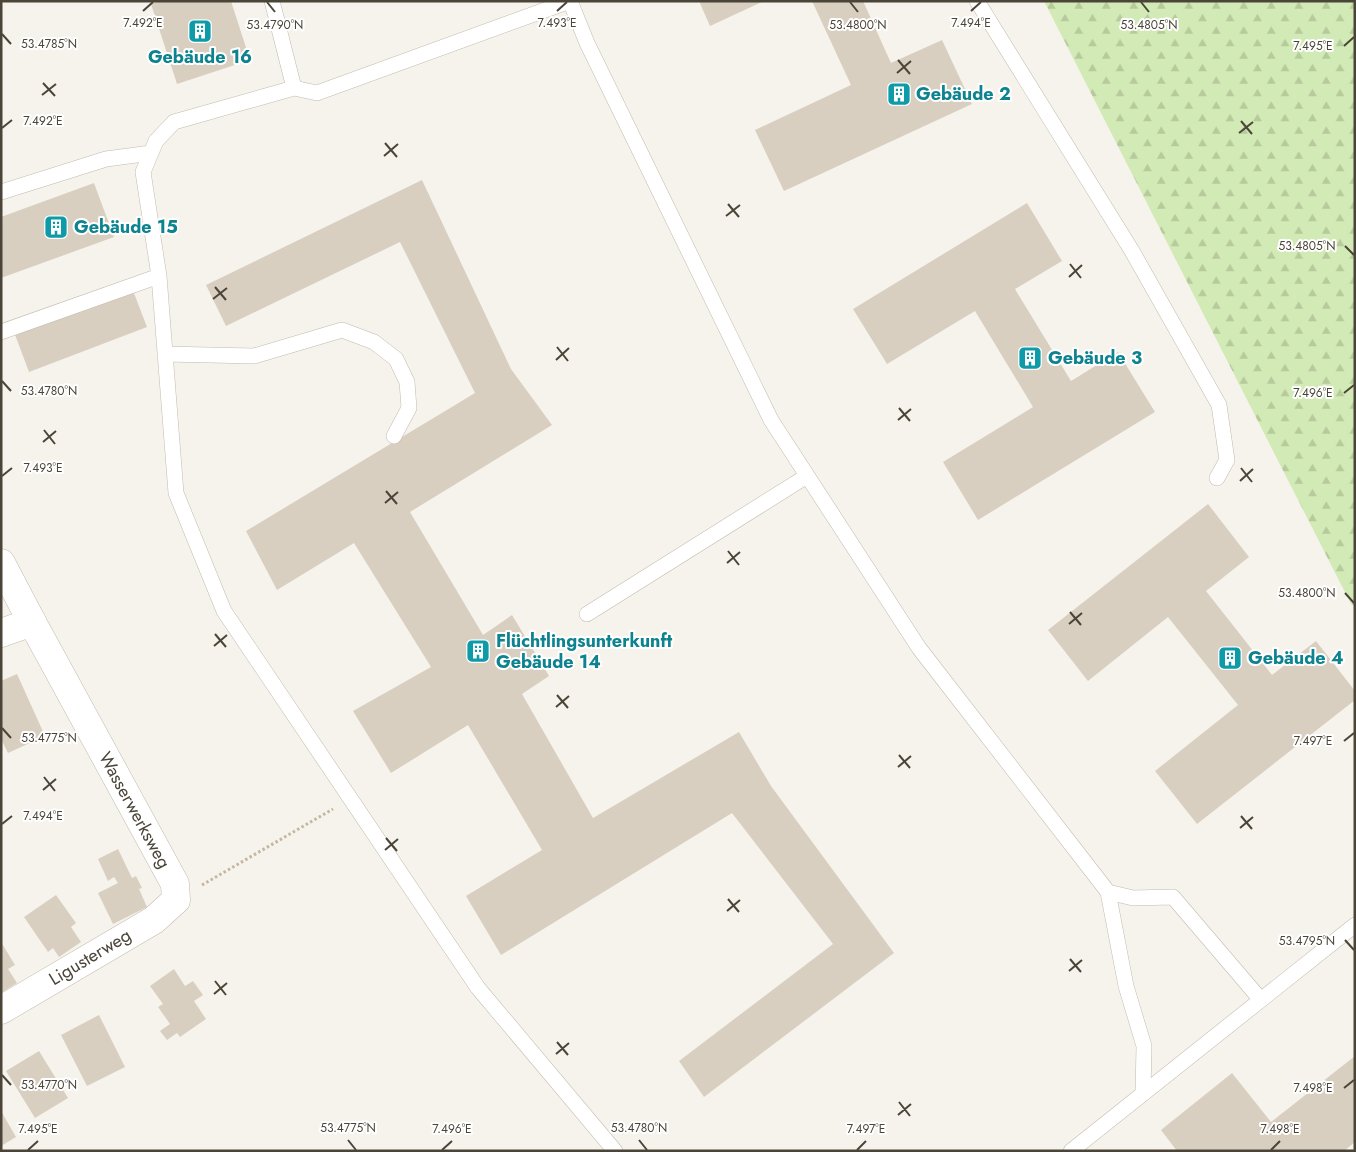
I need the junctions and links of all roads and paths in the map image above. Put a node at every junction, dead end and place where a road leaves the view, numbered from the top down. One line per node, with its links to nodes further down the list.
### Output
1 (272, 1): 4 (lane)
2 (570, 1): 4 (lane); 11 (lane)
3 (977, 1): 12 (lane)
4 (294, 88): 5 (lane)
5 (151, 153): 6 (lane); 7 (lane)
6 (1, 192)
7 (160, 276): 8 (lane); 9 (lane)
8 (1, 332)
9 (166, 354): 10 (lane); 17 (lane)
10 (394, 436)
11 (807, 476): 14 (lane); 18 (lane)
12 (1217, 478)
13 (1, 563): 15 (street, Wasserwerksweg)
14 (587, 614)
15 (32, 622): 16 (street); 19 (street, Wasserwerksweg)
16 (1, 633)
17 (351, 799): 19 (path); 24 (lane)
18 (1108, 892): 21 (lane); 23 (lane)
19 (176, 900): 22 (street, Ligusterweg)
20 (1355, 926): 21 (lane)
21 (1261, 1000): 23 (lane)
22 (1, 1010)
23 (1143, 1094): 25 (lane)
24 (614, 1151)
25 (1071, 1151)

